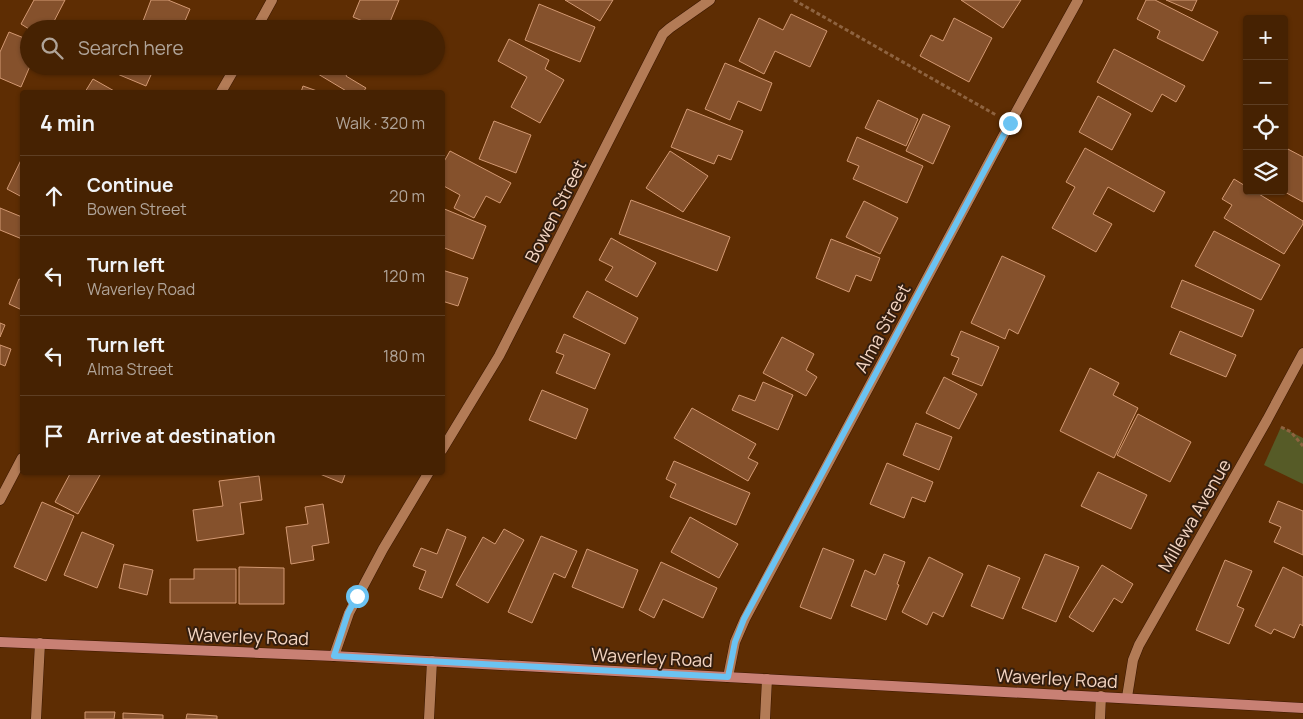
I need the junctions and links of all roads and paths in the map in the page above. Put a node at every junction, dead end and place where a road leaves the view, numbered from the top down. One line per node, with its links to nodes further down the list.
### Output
1 (272, 0): 5 (street)
2 (710, 0): 11 (street, Bowen Street)
3 (794, 0): 8 (path)
4 (1078, 0): 8 (street, Alma Street)
5 (261, 20)
6 (231, 75): 7 (street)
7 (222, 90)
8 (1010, 123): 20 (street, Alma Street)
9 (1303, 354): 10 (street, Millewa Avenue)
10 (1267, 420): 12 (path); 23 (street, Millewa Avenue)
11 (445, 445)
12 (1303, 446)
13 (20, 462): 15 (street)
14 (427, 475): 18 (street)
15 (0, 500)
16 (0, 642): 17 (main road, Waverley Road)
17 (40, 643): 18 (main road, Waverley Road); 25 (street)
18 (334, 656): 19 (main road, Waverley Road)
19 (432, 661): 20 (main road, Waverley Road); 26 (street)
20 (728, 677): 21 (main road, Waverley Road)
21 (767, 679): 22 (main road, Waverley Road); 27 (street)
22 (1101, 696): 23 (main road, Waverley Road); 28 (street)
23 (1127, 698): 24 (main road, Waverley Road)
24 (1303, 708)
25 (36, 719)
26 (429, 719)
27 (765, 719)
28 (1100, 719)

